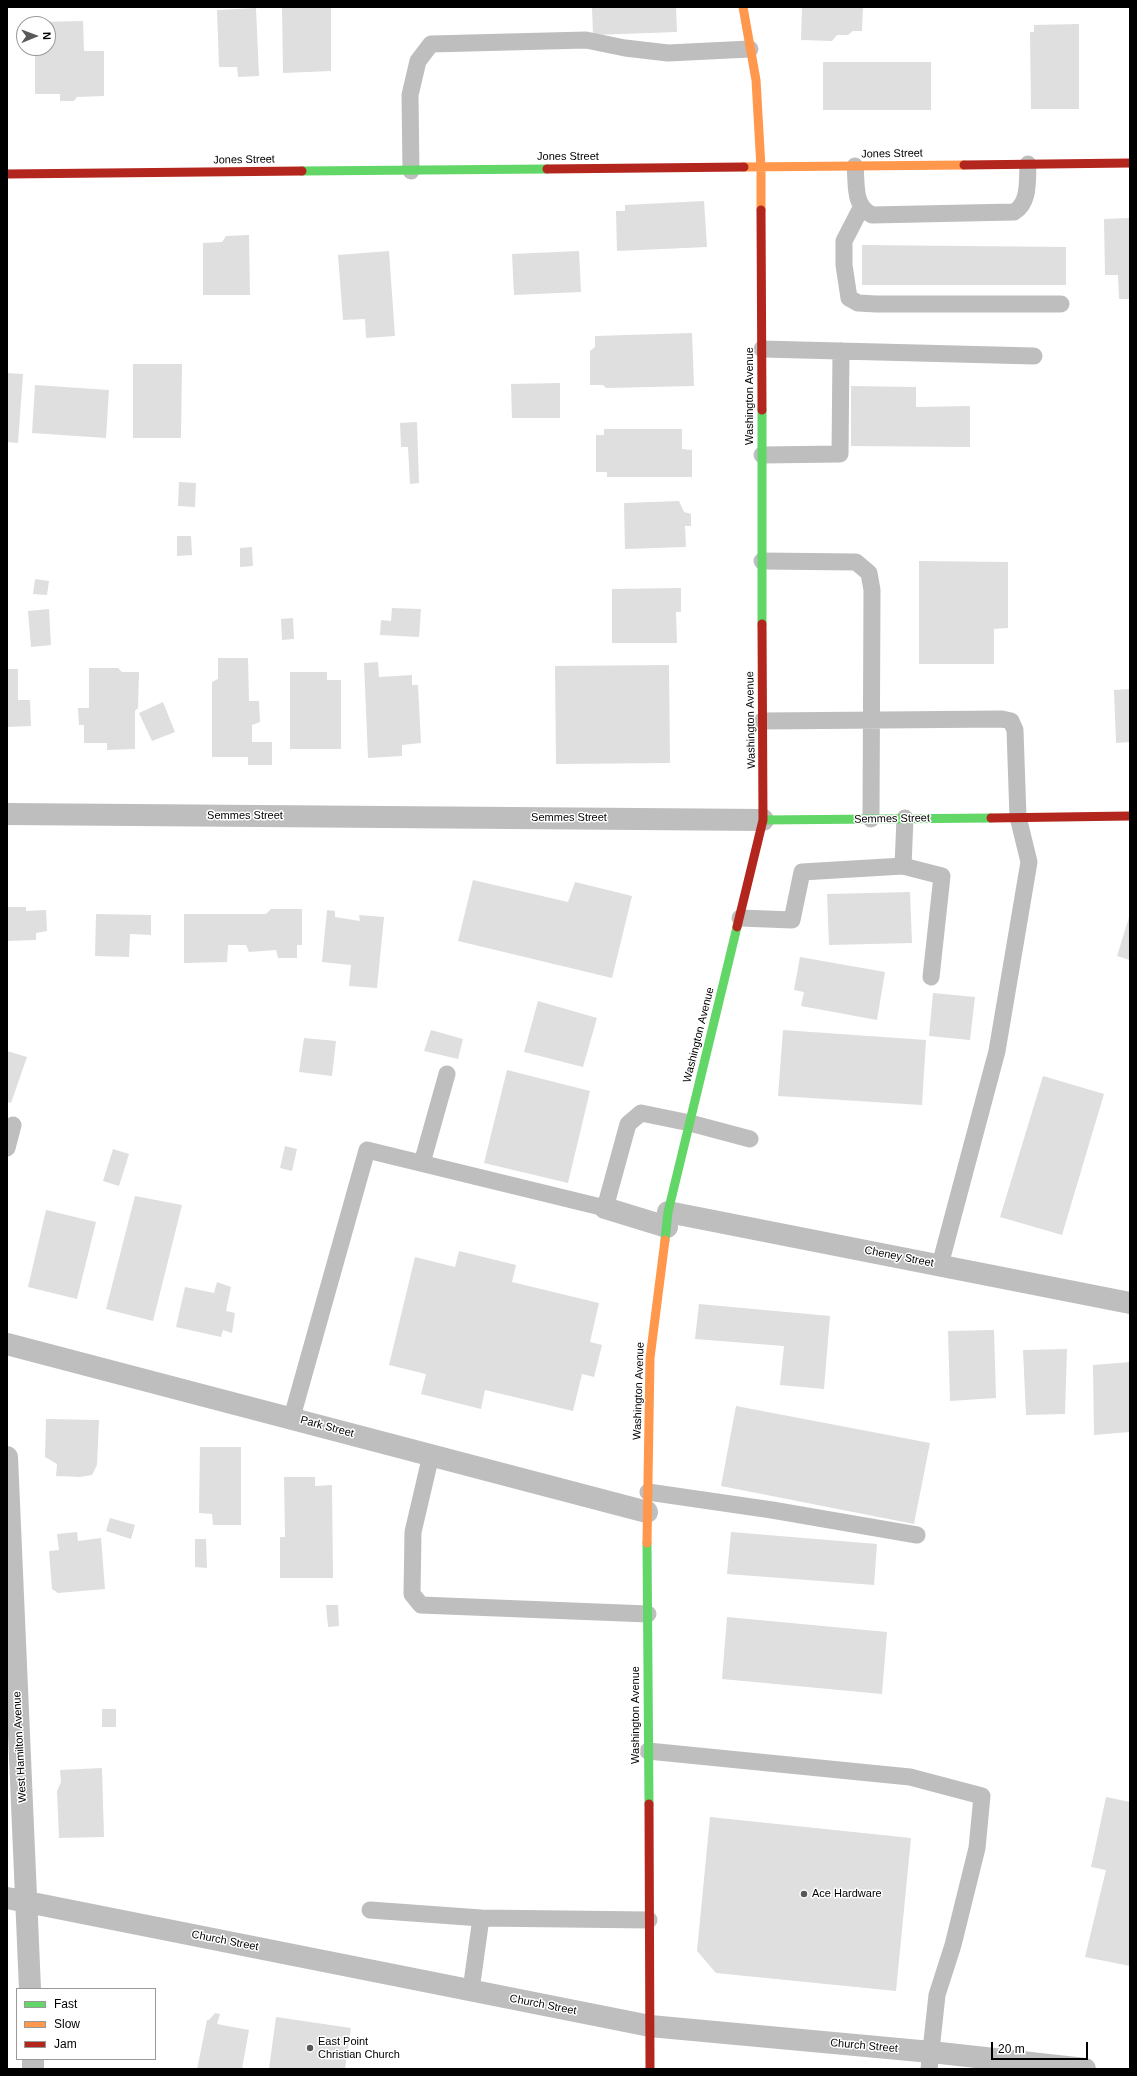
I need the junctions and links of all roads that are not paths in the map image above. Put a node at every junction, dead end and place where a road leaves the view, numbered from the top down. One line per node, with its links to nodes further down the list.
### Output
1 (743, 7): 2 (street, Washington Avenue)
2 (750, 49): 6 (street, Washington Avenue); 7 (lane)
3 (1130, 163): 4 (street, Jones Street)
4 (1028, 164): 5 (street, Jones Street); 9 (lane)
5 (855, 166): 6 (street, Jones Street); 9 (lane)
6 (761, 168): 7 (street, Jones Street); 11 (street, Washington Avenue)
7 (411, 171): 8 (street, Jones Street)
8 (7, 174)
9 (861, 208): 10 (lane)
10 (1061, 304)
11 (762, 349): 12 (lane); 14 (street, Washington Avenue)
12 (842, 351): 13 (lane); 14 (lane)
13 (1034, 356)
14 (762, 455): 15 (street, Washington Avenue)
15 (762, 561): 16 (lane); 17 (street, Washington Avenue)
16 (871, 720): 17 (lane); 20 (lane); 22 (lane)
17 (762, 721): 23 (street, Washington Avenue)
18 (7, 814): 23 (street, Semmes Street)
19 (1130, 816): 20 (street, Semmes Street)
20 (1018, 817): 21 (street, Semmes Street); 35 (lane)
21 (905, 818): 22 (street, Semmes Street); 24 (lane)
22 (871, 819): 23 (street, Semmes Street)
23 (763, 820): 25 (street, Washington Avenue)
24 (903, 866): 25 (lane); 26 (lane)
25 (740, 918): 28 (street, Washington Avenue)
26 (931, 977)
27 (447, 1074): 32 (lane)
28 (690, 1123): 30 (lane); 33 (lane); 34 (street, Washington Avenue)
29 (13, 1125): 31 (lane)
30 (750, 1139)
31 (7, 1148)
32 (422, 1163): 33 (lane); 38 (lane)
33 (605, 1208): 34 (street, Cheney Street)
34 (667, 1219): 35 (street, Cheney Street); 41 (street, Washington Avenue)
35 (940, 1265): 36 (street, Cheney Street)
36 (1130, 1303)
37 (7, 1344): 38 (street, Park Street)
38 (292, 1417): 39 (street, Park Street)
39 (431, 1455): 41 (street, Park Street); 43 (lane)
40 (7, 1457): 45 (street, West Hamilton Avenue)
41 (648, 1502): 42 (lane); 43 (street, Washington Avenue)
42 (917, 1534)
43 (648, 1614): 44 (street, Washington Avenue)
44 (648, 1751): 48 (street, Washington Avenue); 52 (lane)
45 (17, 1900): 49 (street, West Hamilton Avenue); 50 (street, Church Street)
46 (370, 1910): 47 (lane)
47 (481, 1918): 48 (lane); 50 (lane)
48 (649, 1920): 51 (street, Washington Avenue)
49 (30, 1988)
50 (471, 1990): 51 (street, Church Street)
51 (650, 2026): 52 (street, Church Street); 53 (street, Washington Avenue)
52 (930, 2061): 54 (street, Church Street)
53 (650, 2069)
54 (1078, 2069)

